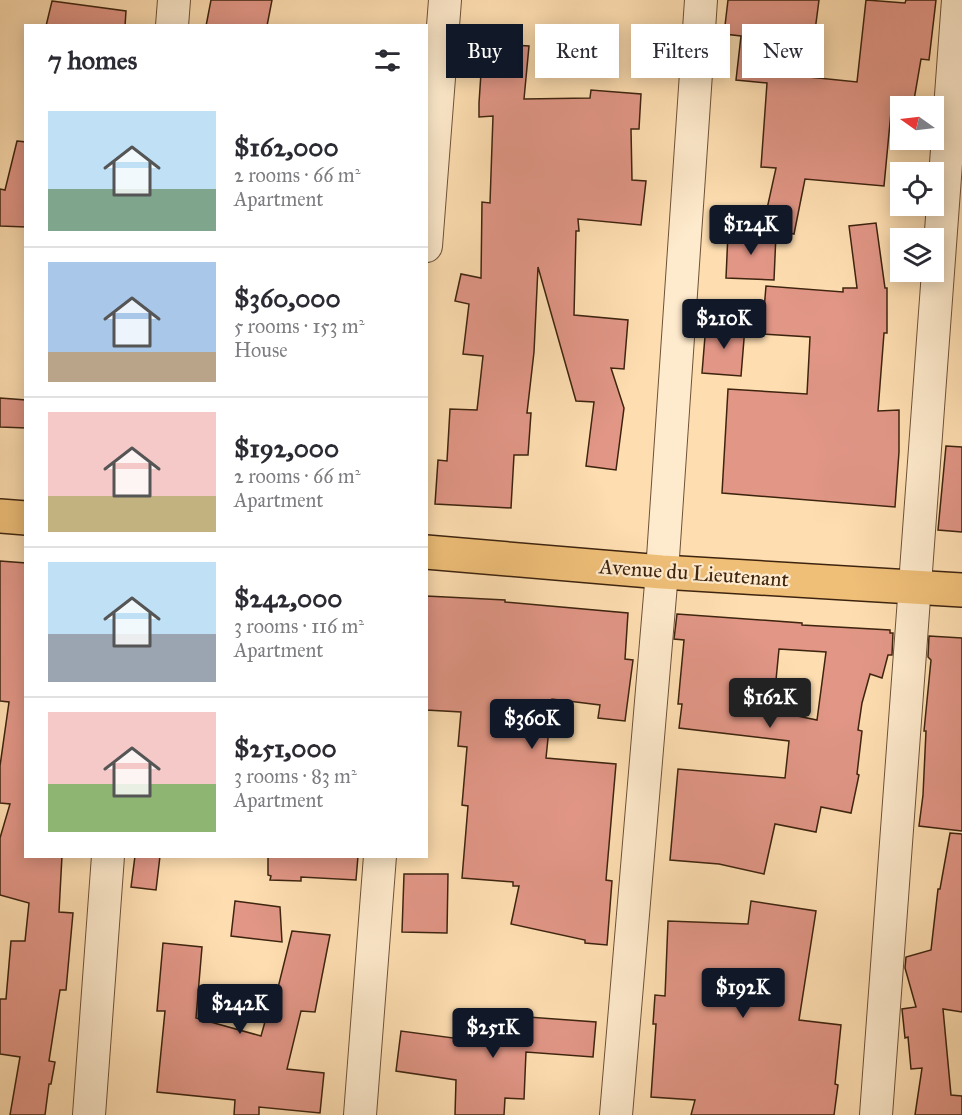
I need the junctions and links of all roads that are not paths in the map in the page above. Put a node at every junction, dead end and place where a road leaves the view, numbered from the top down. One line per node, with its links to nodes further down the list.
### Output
1 (174, 0): 5 (street)
2 (445, 0): 6 (street)
3 (701, 0): 10 (street)
4 (958, 0): 11 (street)
5 (172, 24)
6 (428, 220)
7 (0, 516): 8 (main road)
8 (24, 518)
9 (428, 552): 10 (main road, Avenue du Lieutenant)
10 (662, 572): 11 (main road, Avenue du Lieutenant); 17 (street)
11 (915, 587): 12 (main road, Avenue du Lieutenant); 18 (street)
12 (962, 590)
13 (108, 858): 15 (street)
14 (380, 858): 16 (street)
15 (89, 1115)
16 (360, 1115)
17 (616, 1115)
18 (876, 1115)

